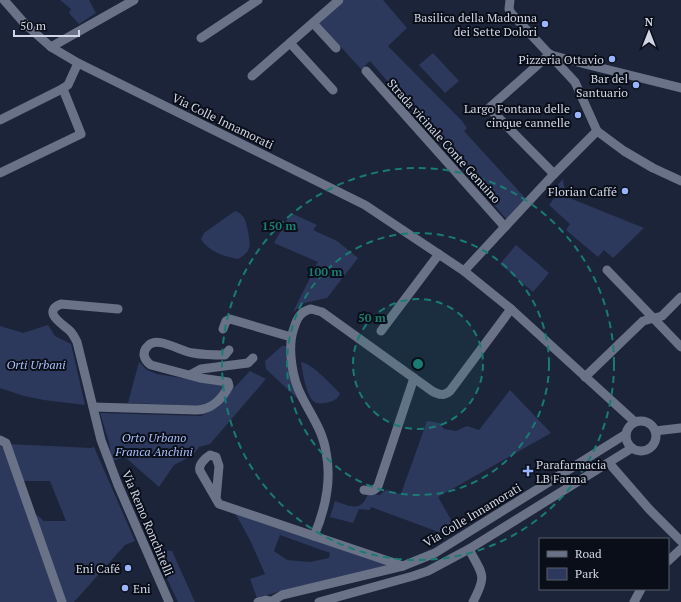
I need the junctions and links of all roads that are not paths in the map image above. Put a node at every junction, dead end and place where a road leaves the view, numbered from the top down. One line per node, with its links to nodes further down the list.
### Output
1 (4, 0): 9 (street, Via Colle Innamorati)
2 (134, 0): 9 (street)
3 (258, 0): 7 (street)
4 (339, 0): 6 (street)
5 (510, 0): 11 (street)
6 (313, 23): 8 (street); 10 (street)
7 (201, 38)
8 (290, 43): 15 (street); 19 (street)
9 (51, 47): 12 (street, Via Colle Innamorati)
10 (336, 48)
11 (550, 54): 13 (street); 16 (street); 23 (street)
12 (78, 63): 17 (street); 26 (street, Via Colle Innamorati)
13 (586, 64): 16 (street); 18 (street)
14 (366, 71): 25 (street, Strada vicinale Conte Genuino)
15 (252, 76)
16 (575, 82): 21 (street)
17 (63, 88): 20 (street); 22 (street)
18 (681, 88)
19 (333, 90)
20 (0, 120)
21 (597, 130): 23 (street); 24 (street)
22 (0, 173)
23 (554, 174): 25 (street)
24 (681, 181)
25 (505, 227): 28 (street)
26 (438, 254): 28 (street, Via Colle Innamorati); 34 (street)
27 (607, 270): 32 (street)
28 (464, 271): 31 (street, Via Colle Innamorati)
29 (681, 298): 32 (street)
30 (118, 309): 42 (street, Via Remo Ronchitelli)
31 (511, 309): 40 (street, Via Colle Innamorati); 41 (street)
32 (652, 318): 36 (street); 40 (street)
33 (223, 329): 35 (street)
34 (381, 332)
35 (291, 337): 41 (street); 52 (street)
36 (681, 347)
37 (229, 350): 39 (street)
38 (252, 358): 39 (street)
39 (190, 375): 42 (street)
40 (585, 377): 43 (street, Via Colle Innamorati)
41 (414, 378): 50 (street)
42 (93, 407): 60 (street, Via Remo Ronchitelli)
43 (635, 422): 45 (street); 46 (street)
44 (681, 428): 45 (street)
45 (655, 430): 48 (street)
46 (626, 434): 48 (street); 57 (street, Via Colle Innamorati)
47 (0, 440): 59 (street)
48 (632, 448): 49 (street)
49 (609, 463): 53 (street); 54 (street)
50 (364, 490)
51 (216, 499): 52 (street)
52 (314, 536): 57 (street)
53 (681, 540)
54 (469, 548): 63 (street); 64 (street)
55 (681, 549): 56 (street)
56 (669, 560)
57 (403, 566): 62 (street, Via Colle Innamorati)
58 (640, 590): 65 (street)
59 (62, 602)
60 (169, 602)
61 (258, 602): 62 (street, Via Colle Innamorati)
62 (273, 602)
63 (319, 602)
64 (473, 602)
65 (634, 602)

